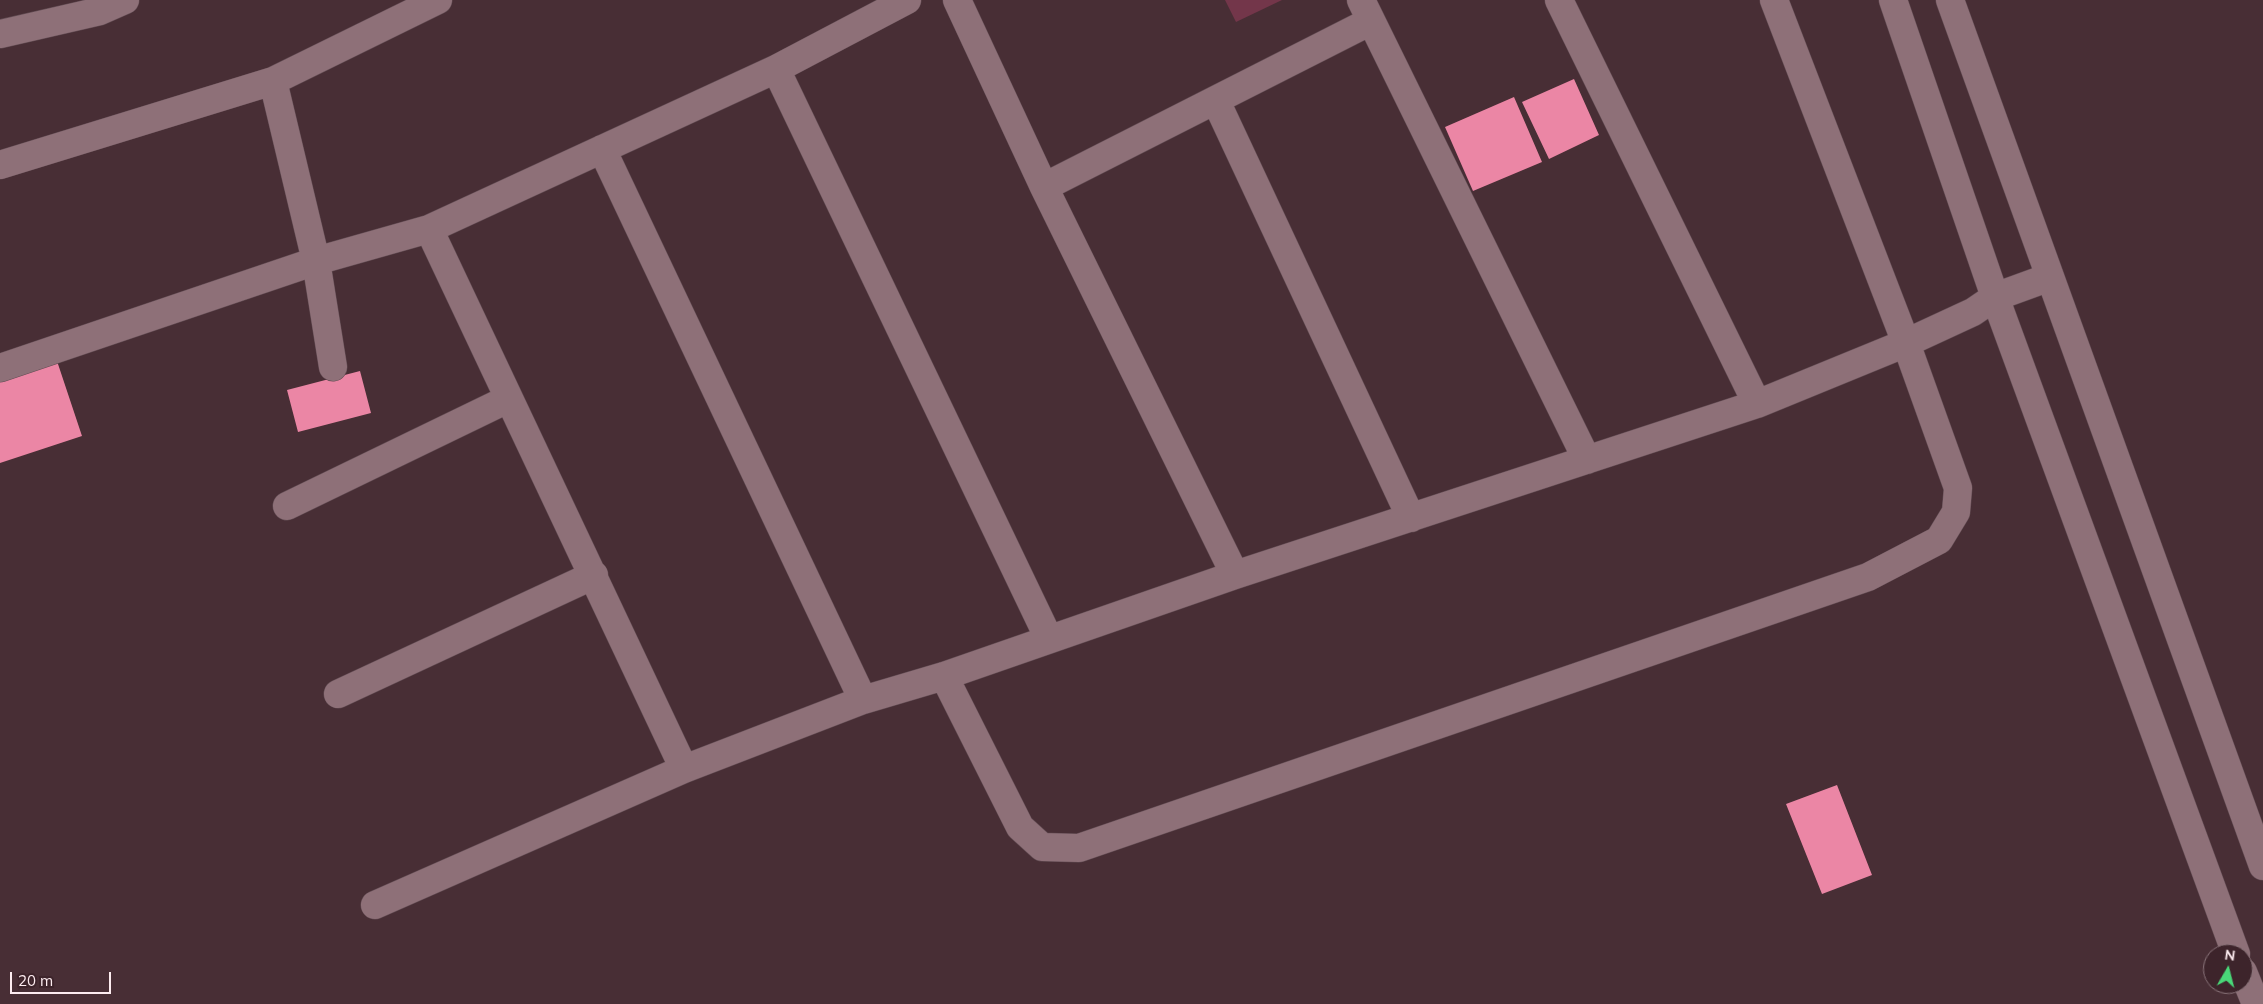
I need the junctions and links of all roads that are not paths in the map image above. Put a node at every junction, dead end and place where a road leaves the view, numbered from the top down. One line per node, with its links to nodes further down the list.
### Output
1 (125, 0): 10 (street)
2 (438, 0): 12 (street)
3 (907, 0): 11 (street)
4 (957, 0): 16 (street)
5 (1559, 0): 25 (street)
6 (1774, 0): 21 (street)
7 (1893, 0): 20 (street)
8 (1950, 0): 19 (street)
9 (1366, 11): 13 (street); 26 (street)
10 (0, 34)
11 (776, 69): 14 (street); 31 (street)
12 (273, 81): 15 (street); 18 (street)
13 (1216, 101): 16 (street); 28 (street)
14 (602, 149): 17 (street); 34 (street)
15 (0, 165)
16 (1044, 187): 29 (street)
17 (429, 229): 18 (street); 24 (street)
18 (316, 261): 22 (street); 23 (street)
19 (2050, 277): 20 (street); 36 (street)
20 (1995, 297): 21 (street); 38 (street)
21 (1906, 343): 25 (street); 32 (street)
22 (333, 367)
23 (0, 368)
24 (508, 399): 27 (street); 30 (street)
25 (1757, 404): 26 (street)
26 (1587, 460): 28 (street)
27 (287, 506)
28 (1411, 518): 29 (street)
29 (1235, 575): 31 (street)
30 (594, 576): 33 (street); 35 (street)
31 (1049, 639): 32 (street)
32 (944, 676): 34 (street)
33 (338, 694)
34 (863, 700): 35 (street)
35 (684, 769): 37 (street)
36 (2263, 866)
37 (376, 905)
38 (2232, 944)

